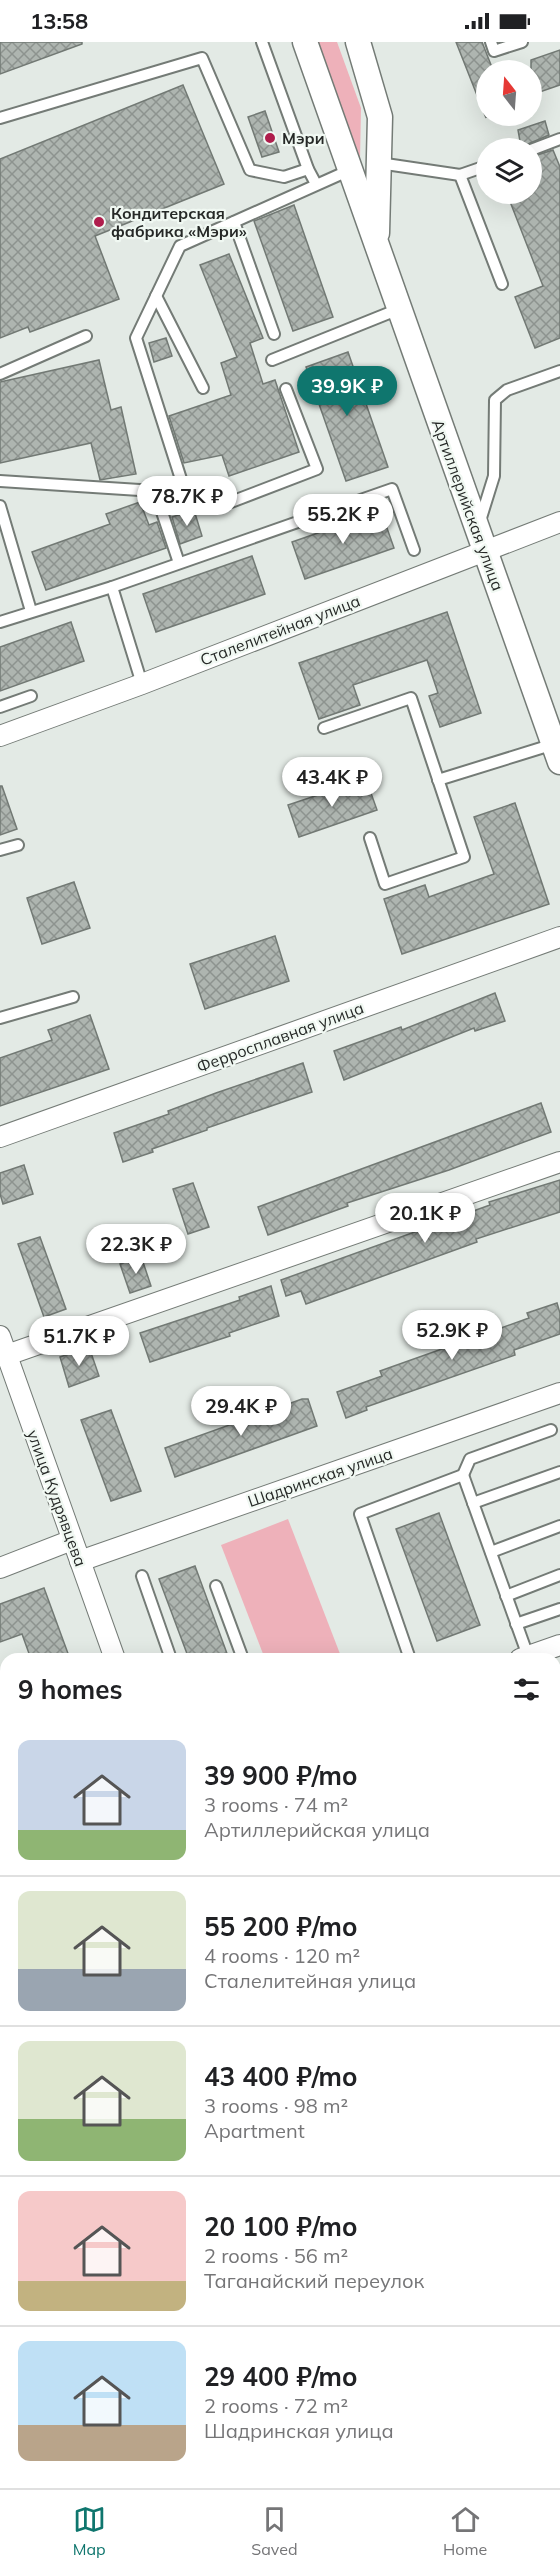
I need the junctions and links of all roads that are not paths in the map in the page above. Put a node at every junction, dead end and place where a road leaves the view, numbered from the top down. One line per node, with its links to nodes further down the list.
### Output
1 (262, 42): 10 (lane)
2 (305, 42): 12 (street, Артиллерийская улица)
3 (358, 42): 9 (street, Артиллерийская улица)
4 (491, 42): 5 (lane)
5 (522, 42)
6 (0, 118): 10 (lane)
7 (560, 139): 8 (lane)
8 (542, 146)
9 (379, 163): 13 (lane); 16 (street, Артиллерийская улица)
10 (308, 169): 14 (lane)
11 (476, 169): 13 (lane)
12 (350, 170): 14 (lane); 16 (street, Артиллерийская улица)
13 (460, 175): 17 (lane)
14 (316, 184): 15 (lane)
15 (234, 222): 18 (lane); 20 (lane)
16 (377, 248): 19 (street, Артиллерийская улица)
17 (502, 284)
18 (156, 296): 25 (lane); 26 (lane)
19 (399, 309): 22 (lane); 30 (street, Артиллерийская улица)
20 (274, 334)
21 (86, 336): 24 (lane)
22 (272, 360)
23 (560, 371): 30 (lane)
24 (0, 374)
25 (203, 388)
26 (286, 389)
27 (0, 481): 32 (lane)
28 (0, 506): 34 (lane)
29 (560, 522): 30 (street, Сталелитейная улица)
30 (481, 540): 36 (street, Сталелитейная улица); 41 (street, Артиллерийская улица)
31 (414, 550): 32 (lane)
32 (179, 563): 33 (lane)
33 (112, 587): 34 (lane); 36 (lane)
34 (31, 611): 35 (lane)
35 (0, 622)
36 (142, 684): 40 (street, Сталелитейная улица)
37 (31, 696): 38 (lane)
38 (0, 707)
39 (324, 728): 42 (lane)
40 (0, 736)
41 (557, 753): 42 (lane)
42 (438, 780): 43 (lane)
43 (370, 838)
44 (18, 844): 45 (lane)
45 (0, 850)
46 (560, 937): 49 (street, Ферросплавная улица)
47 (73, 997): 48 (lane)
48 (0, 1018)
49 (0, 1137)
50 (560, 1162): 52 (street)
51 (0, 1336): 52 (street, улица Кудрявцева)
52 (7, 1355): 59 (street, улица Кудрявцева)
53 (560, 1393): 61 (street, Шадринская улица)
54 (551, 1430): 56 (lane)
55 (560, 1472): 57 (lane)
56 (463, 1475): 57 (lane); 73 (lane)
57 (473, 1503): 60 (lane)
58 (560, 1526): 60 (lane)
59 (72, 1540): 61 (street, улица Кудрявцева); 62 (street)
60 (491, 1552): 66 (lane)
61 (80, 1561): 70 (street, улица Кудрявцева)
62 (0, 1568)
63 (560, 1575): 66 (lane)
64 (142, 1576): 71 (lane)
65 (216, 1586): 72 (lane)
66 (506, 1596): 68 (lane)
67 (560, 1609): 68 (lane)
68 (516, 1623): 74 (lane)
69 (560, 1645): 75 (street)
70 (114, 1653)
71 (169, 1653)
72 (241, 1653)
73 (408, 1653)
74 (523, 1653)
75 (538, 1653)

